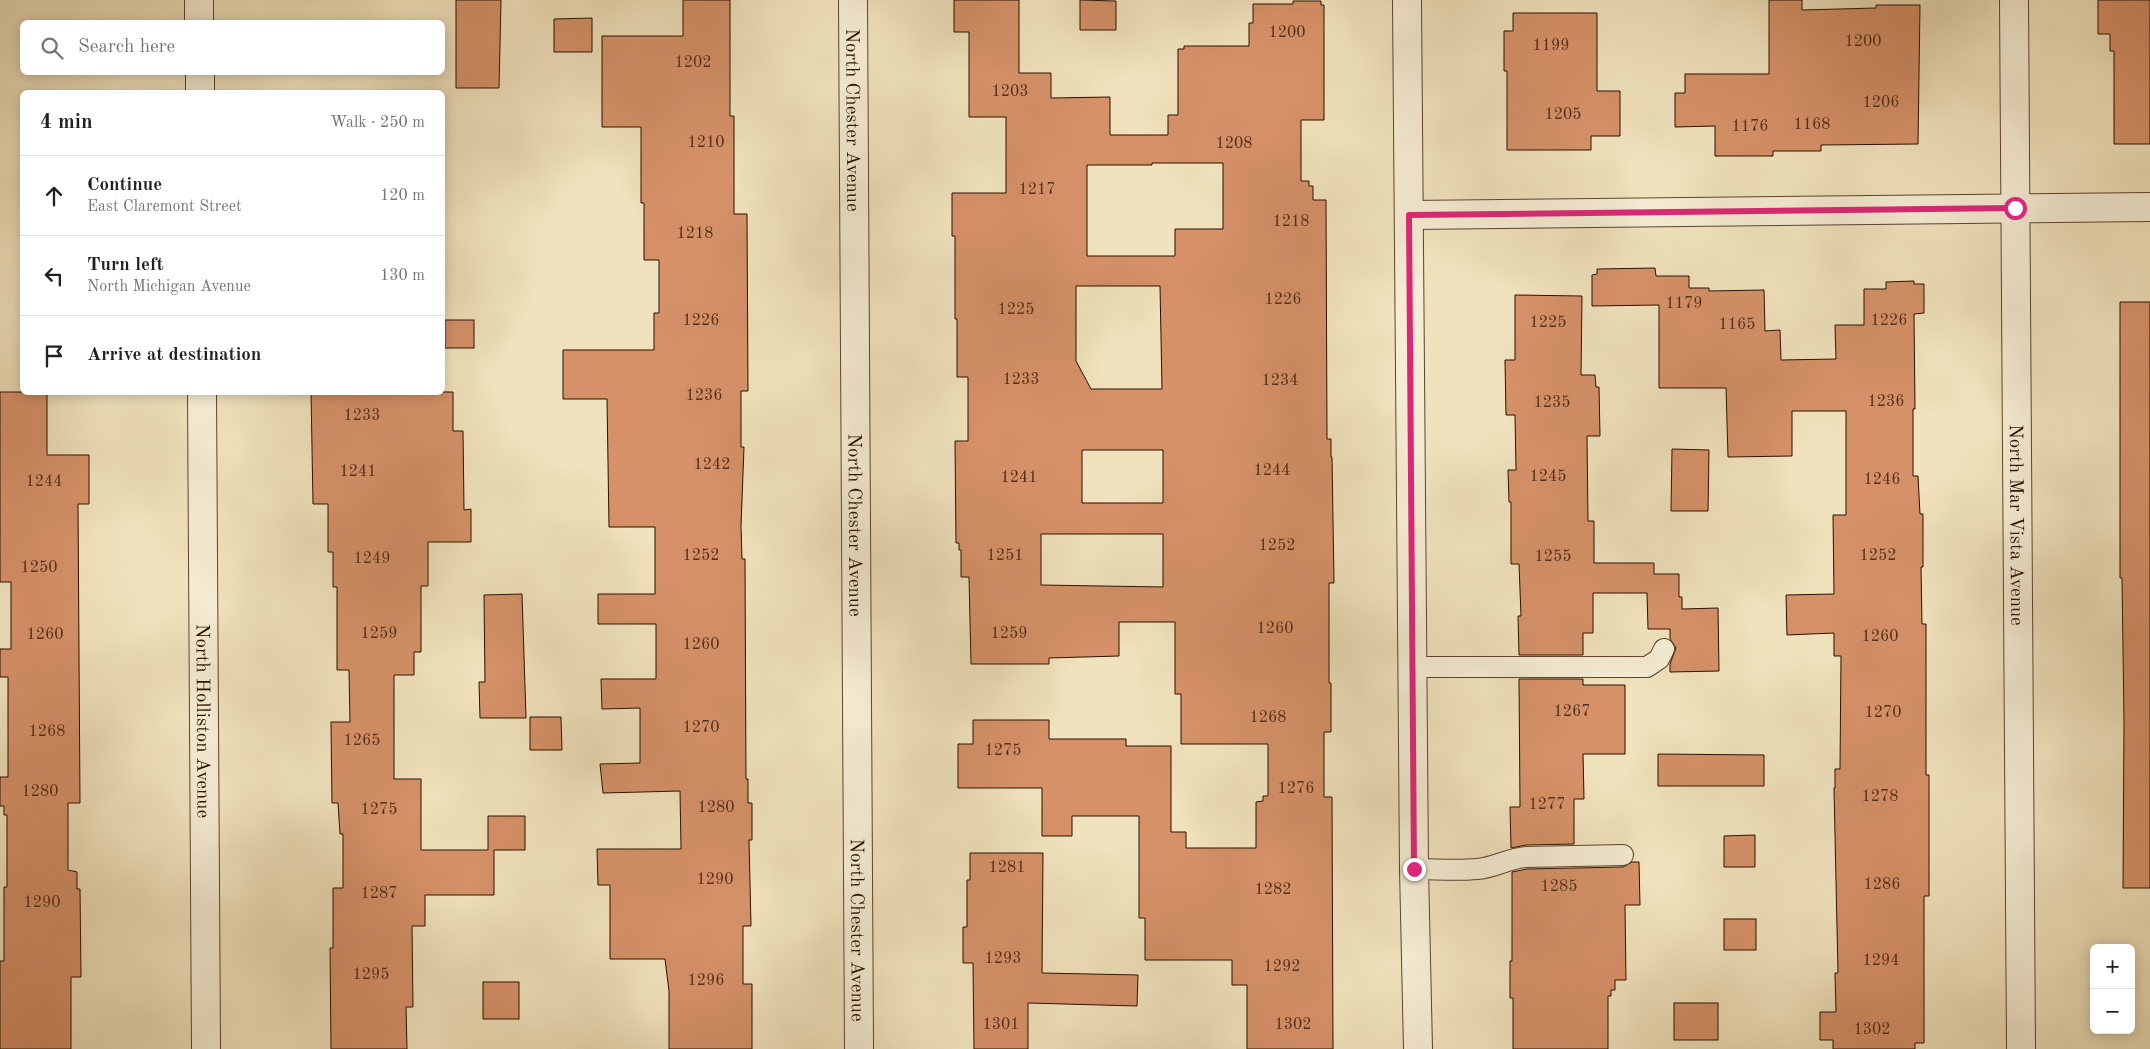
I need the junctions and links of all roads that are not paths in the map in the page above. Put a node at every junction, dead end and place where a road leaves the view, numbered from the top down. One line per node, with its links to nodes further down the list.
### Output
1 (199, 0): 5 (street)
2 (853, 0): 17 (street, North Chester Avenue)
3 (1408, 0): 10 (street)
4 (2014, 0): 9 (street, North Mar Vista Avenue)
5 (199, 20)
6 (200, 75): 7 (street)
7 (200, 90)
8 (2150, 207): 9 (street)
9 (2015, 208): 10 (street); 19 (street, North Mar Vista Avenue)
10 (1409, 215): 13 (street)
11 (202, 395): 16 (street, North Holliston Avenue)
12 (1664, 649): 13 (lane)
13 (1413, 667): 15 (street)
14 (1622, 855): 15 (lane)
15 (1414, 869): 18 (street)
16 (206, 1049)
17 (859, 1049)
18 (1418, 1049)
19 (2021, 1049)

